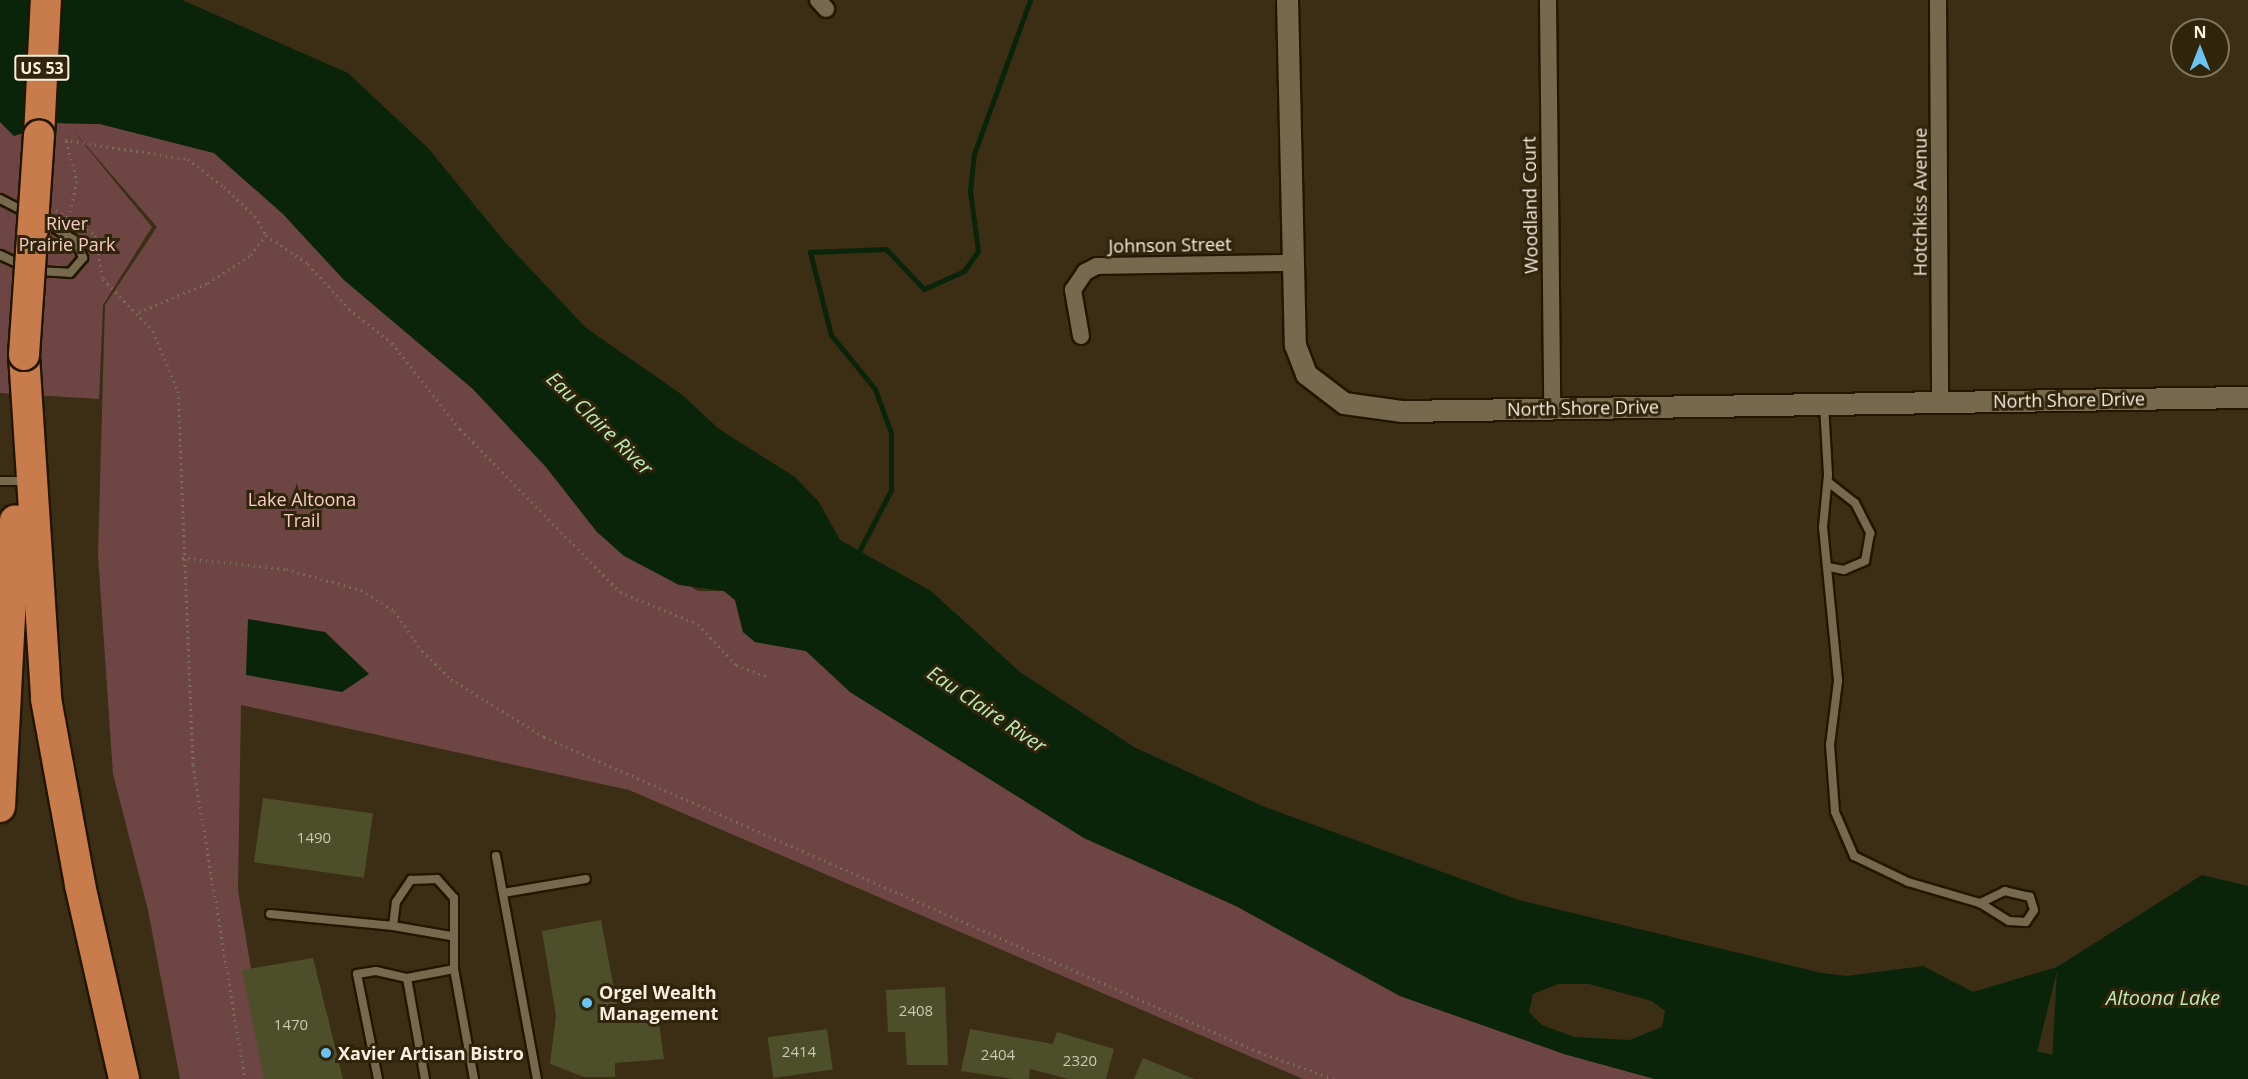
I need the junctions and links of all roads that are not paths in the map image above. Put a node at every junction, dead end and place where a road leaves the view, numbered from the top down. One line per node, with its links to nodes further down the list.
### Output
1 (46, 0): 9 (highway, US 53, bridge)
2 (1287, 0): 7 (street, North Shore Drive)
3 (1548, 0): 13 (street, Woodland Court)
4 (1938, 0): 11 (street, Hotchkiss Avenue)
5 (0, 200): 6 (lane)
6 (0, 255)
7 (1290, 263): 8 (street, Johnson Street); 13 (street, North Shore Drive)
8 (1080, 336)
9 (24, 355): 14 (highway, US 53); 27 (highway)
10 (2248, 397): 11 (street, North Shore Drive)
11 (1940, 403): 12 (street, North Shore Drive)
12 (1824, 405): 13 (street, North Shore Drive); 15 (lane)
13 (1552, 409)
14 (9, 481): 17 (highway, US 53)
15 (1828, 482): 16 (lane); 16 (lane)
16 (1828, 567): 21 (lane)
17 (0, 807)
18 (496, 856): 20 (lane)
19 (586, 879): 20 (lane)
20 (503, 893): 31 (lane)
21 (1980, 903): 21 (lane)
22 (270, 914): 23 (lane)
23 (393, 926): 24 (lane); 24 (lane)
24 (451, 936): 25 (lane)
25 (454, 969): 26 (lane); 30 (lane)
26 (407, 978): 28 (lane); 29 (lane)
27 (124, 1079)
28 (378, 1079)
29 (425, 1079)
30 (474, 1079)
31 (537, 1079)

